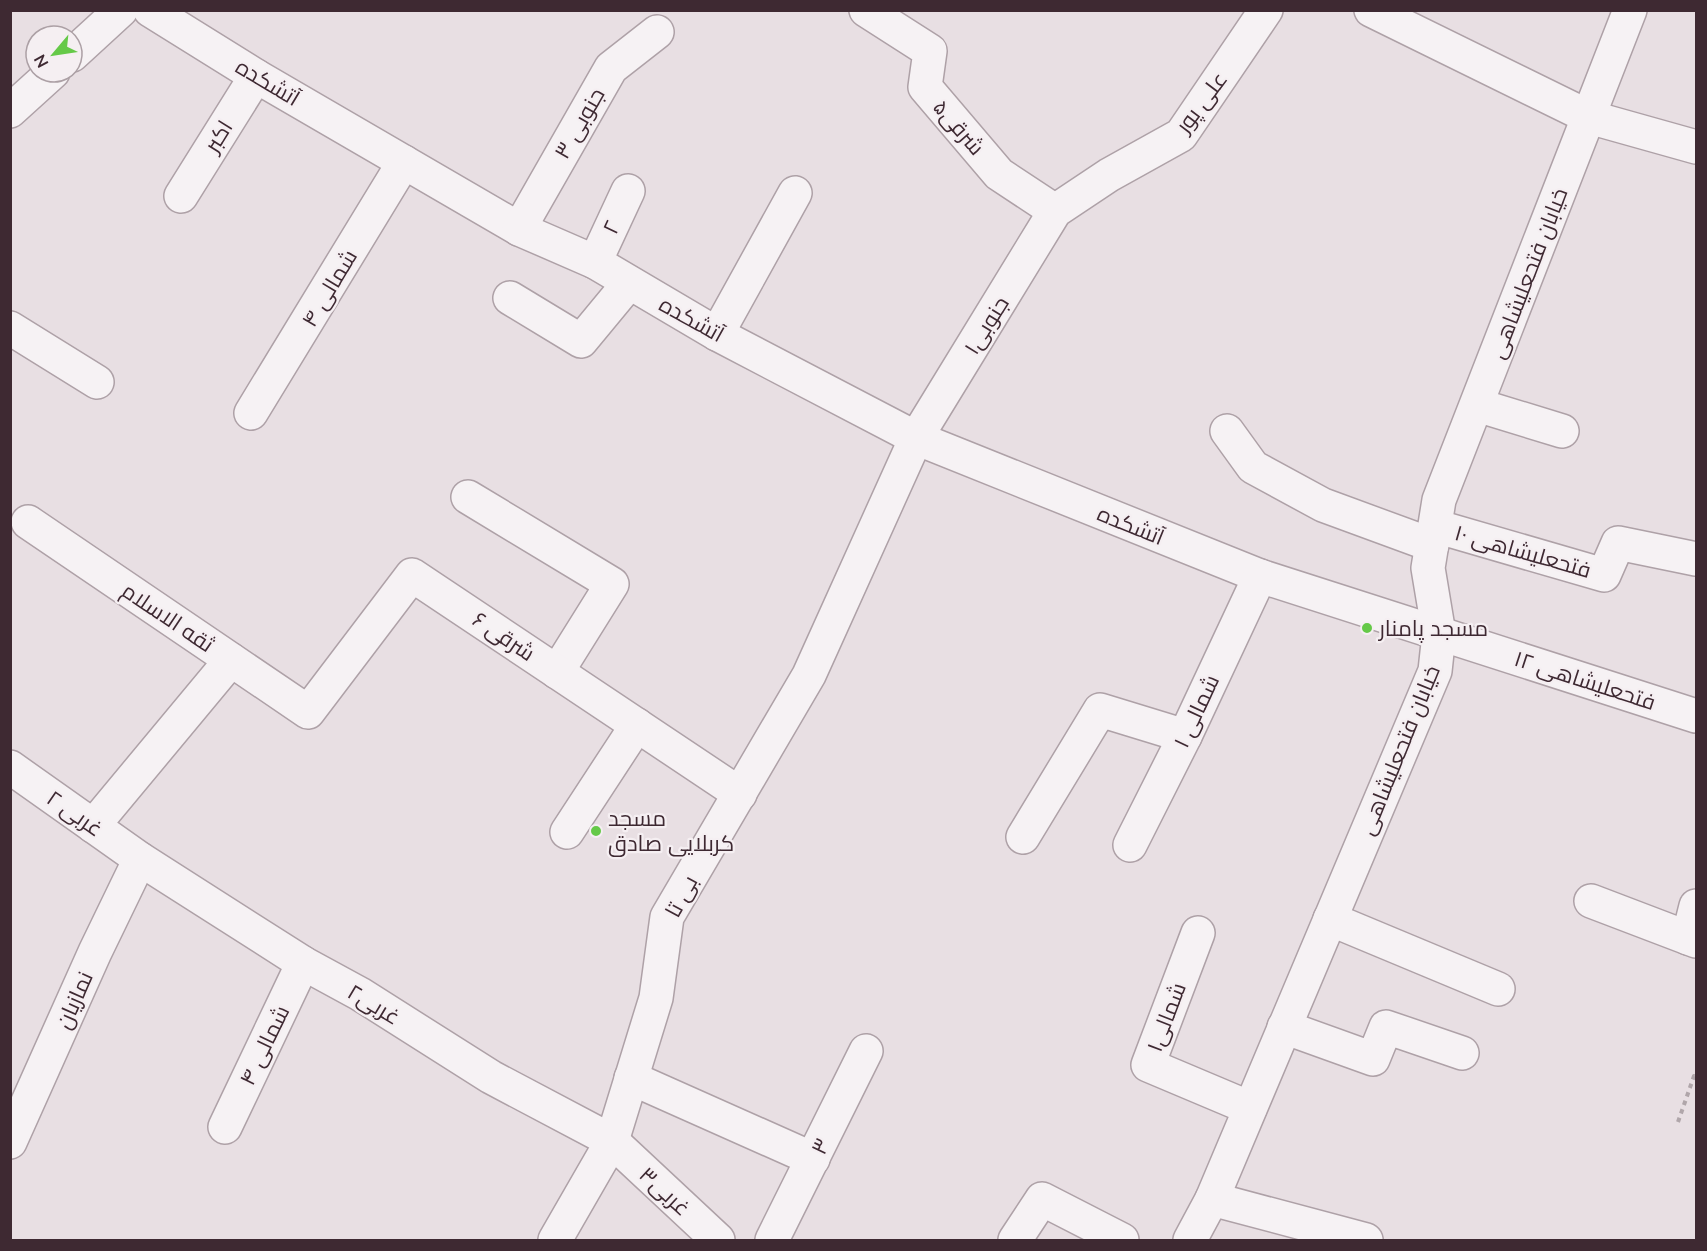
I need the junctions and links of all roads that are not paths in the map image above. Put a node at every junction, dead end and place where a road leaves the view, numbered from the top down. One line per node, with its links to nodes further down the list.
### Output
1 (121, 10): 8 (street)
2 (150, 10): 9 (street, آتشکده)
3 (866, 10): 18 (street, شرقی۵)
4 (1266, 10): 18 (street, علی پور)
5 (1371, 10): 12 (street)
6 (1630, 10): 12 (street, خیابان فتحعلیشاهی)
7 (657, 32): 19 (street, ۳ جنوبی)
8 (84, 44)
9 (256, 76): 14 (street, آتشکده); 17 (street, اکبر)
10 (40, 84): 11 (street)
11 (11, 110)
12 (1589, 117): 13 (street); 26 (street, خیابان فتحعلیشاهی)
13 (1696, 147)
14 (404, 162): 19 (street, آتشکده); 27 (street, ۴ شمالی)
15 (628, 191): 20 (street, ۲)
16 (795, 193): 24 (street)
17 (181, 196)
18 (1055, 211): 30 (street, جنوبی۱)
19 (519, 229): 20 (street, آتشکده)
20 (595, 262): 21 (street, آتشکده)
21 (629, 284): 22 (street); 24 (street, آتشکده)
22 (510, 298)
23 (10, 328): 25 (street)
24 (717, 334): 30 (street, آتشکده)
25 (97, 382)
26 (1477, 405): 29 (street); 33 (street, خیابان فتحعلیشاهی)
27 (252, 413)
28 (1227, 431): 33 (street)
29 (1562, 431)
30 (916, 438): 35 (street, آتشکده); 44 (street, بی تا)
31 (468, 498): 38 (street)
32 (28, 522): 37 (street, ثقه الاسلام)
33 (1433, 535): 34 (street, فتحعلیشاهی ۱۰); 36 (street, خیابان فتحعلیشاهی)
34 (1696, 559)
35 (1260, 576): 36 (street, آتشکده); 42 (street, ۱ شمالی)
36 (1439, 634): 40 (street, فتحعلیشاهی ۱۲); 52 (street, خیابان فتحعلیشاهی)
37 (231, 660): 39 (street, ثقه الاسلام); 45 (street)
38 (557, 672): 39 (street, ۶ شرقی); 41 (street, ۶ شرقی)
39 (308, 712)
40 (1696, 716)
41 (637, 725): 44 (street, ۶ شرقی); 46 (street)
42 (1185, 736): 47 (street); 48 (street, ۱ شمالی)
43 (10, 767): 45 (street, ۲ غربی)
44 (740, 794): 60 (street, بی تا)
45 (93, 826): 49 (street, ۲ غربی)
46 (567, 832)
47 (1023, 837)
48 (1130, 845)
49 (140, 859): 55 (street, غربی۲); 64 (street, نمازیان)
50 (1591, 901): 54 (street)
51 (1696, 906): 54 (street)
52 (1330, 919): 56 (street); 57 (street, خیابان فتحعلیشاهی)
53 (1198, 933): 61 (street, شمالی۱)
54 (1692, 940)
55 (303, 963): 62 (street, ۴ شمالی); 63 (street, غربی۲)
56 (1498, 989)
57 (1284, 1027): 59 (street); 61 (street, خیابان فتحعلیشاهی)
58 (866, 1051): 65 (street, ۳)
59 (1462, 1053)
60 (631, 1078): 63 (street, بی تا); 65 (street)
61 (1250, 1108): 66 (street, خیابان فتحعلیشاهی)
62 (225, 1126)
63 (612, 1141): 68 (street, بی تا); 69 (street, غربی۳)
64 (10, 1142)
65 (813, 1159): 70 (street, ۳)
66 (1212, 1198): 72 (street, خیابان فتحعلیشاهی); 73 (street)
67 (1016, 1239): 71 (street)
68 (555, 1240)
69 (718, 1240)
70 (772, 1240)
71 (1122, 1240)
72 (1190, 1240)
73 (1366, 1240)

